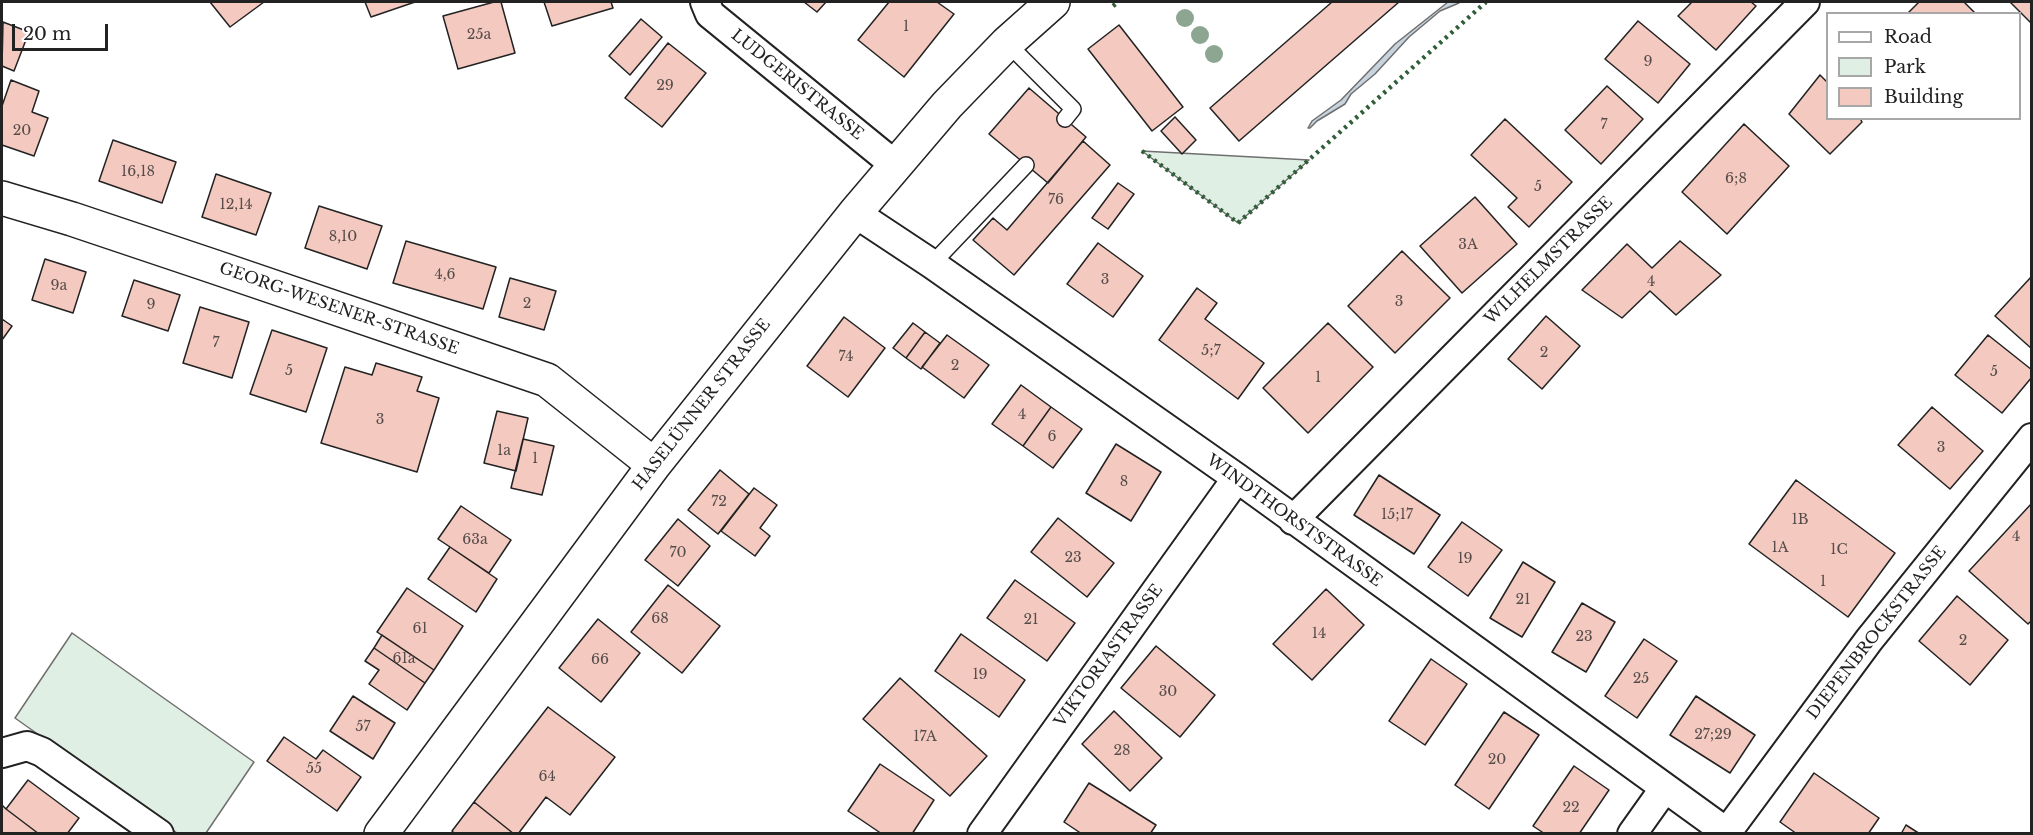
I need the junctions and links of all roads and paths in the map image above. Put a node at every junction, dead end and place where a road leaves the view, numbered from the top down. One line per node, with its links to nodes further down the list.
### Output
1 (705, 2): 6 (street, LUDGERISTRASSE)
2 (1053, 2): 4 (street, HASELÜNNER STRASSE)
3 (1805, 2): 14 (street, WILHELMSTRASSE)
4 (1007, 43): 5 (lane); 6 (street, HASELÜNNER STRASSE)
5 (1065, 119)
6 (895, 165): 9 (street, HASELÜNNER STRASSE)
7 (1026, 165): 10 (lane)
8 (2, 198): 12 (street, GEORG-WESENER-STRASSE)
9 (855, 213): 10 (street, WINDTHORSTSTRASSE); 12 (street, HASELÜNNER STRASSE)
10 (932, 264): 13 (street, WINDTHORSTSTRASSE)
11 (2031, 438): 17 (street, DIEPENBROCKSTRASSE)
12 (654, 465): 19 (street, HASELÜNNER STRASSE)
13 (1237, 478): 14 (street, WINDTHORSTSTRASSE); 20 (street, VIKTORIASTRASSE)
14 (1293, 520): 16 (street, WINDTHORSTSTRASSE)
15 (2, 753): 18 (street)
16 (1664, 789): 17 (street, WINDTHORSTSTRASSE); 21 (street)
17 (1728, 833)
18 (159, 834)
19 (381, 834)
20 (982, 834)
21 (1632, 834)

